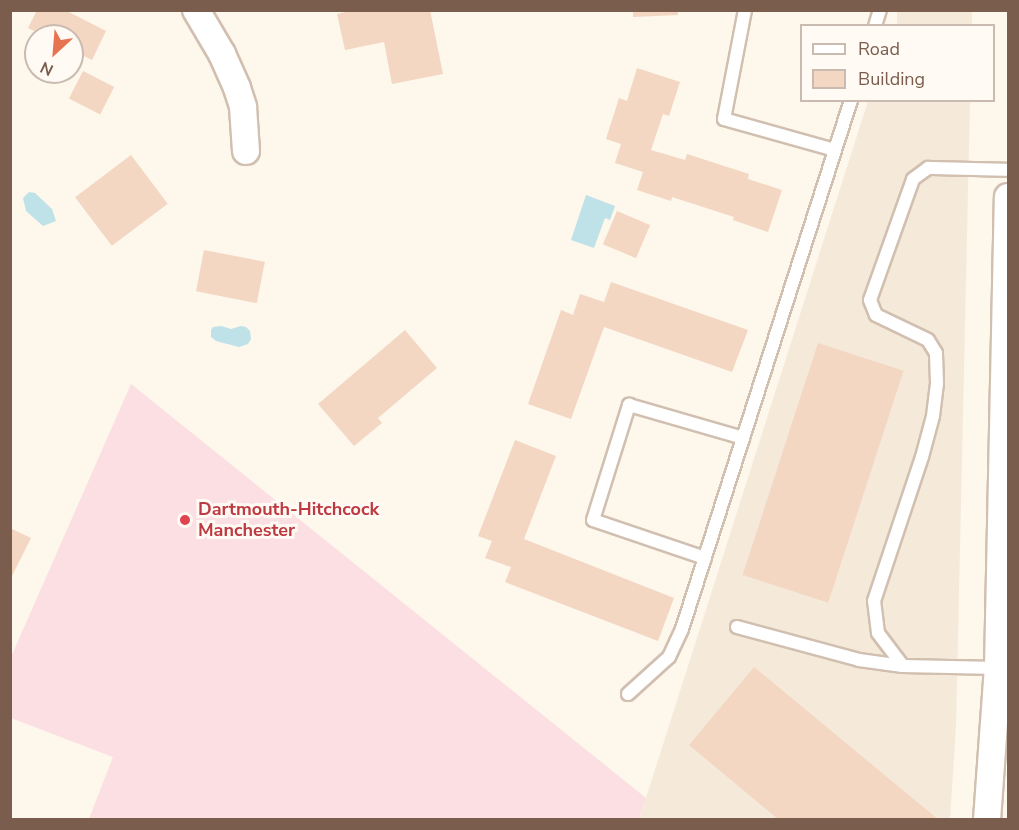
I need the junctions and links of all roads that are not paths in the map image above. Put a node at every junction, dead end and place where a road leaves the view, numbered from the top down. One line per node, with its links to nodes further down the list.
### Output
1 (196, 10): 5 (street)
2 (745, 10): 4 (lane)
3 (850, 102): 4 (lane)
4 (835, 150): 8 (lane)
5 (246, 152)
6 (1008, 171): 11 (lane)
7 (1008, 197): 12 (street)
8 (743, 438): 9 (lane); 9 (lane)
9 (705, 558): 13 (lane)
10 (737, 627): 11 (lane)
11 (903, 666): 12 (lane)
12 (998, 668): 14 (street)
13 (628, 694)
14 (987, 819)

